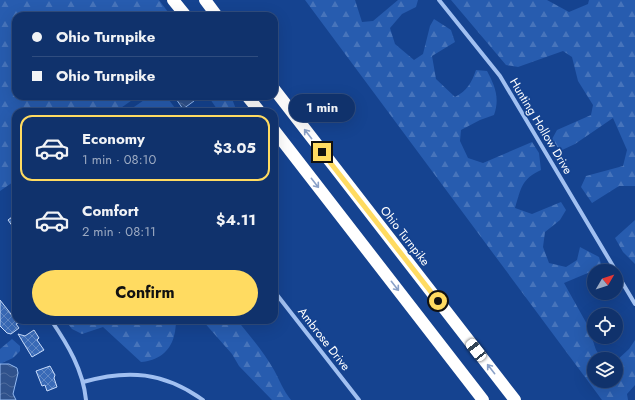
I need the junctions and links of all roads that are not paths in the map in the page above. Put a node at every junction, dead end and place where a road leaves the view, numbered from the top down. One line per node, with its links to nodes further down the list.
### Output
1 (173, 0): 4 (highway)
2 (205, 0): 5 (highway)
3 (439, 0): 8 (street, Hunting Hollow Drive)
4 (183, 12)
5 (214, 12)
6 (278, 95): 18 (highway, Ohio Turnpike, one-way to 6)
7 (278, 135): 17 (highway, one-way to 17)
8 (612, 264)
9 (623, 283): 11 (street, Hunting Hollow Drive)
10 (278, 296): 16 (street, Ambrose Drive)
11 (635, 304)
12 (54, 324): 13 (street)
13 (83, 382): 14 (street); 15 (street)
14 (86, 400)
15 (203, 400)
16 (359, 400)
17 (484, 400)
18 (515, 400)

